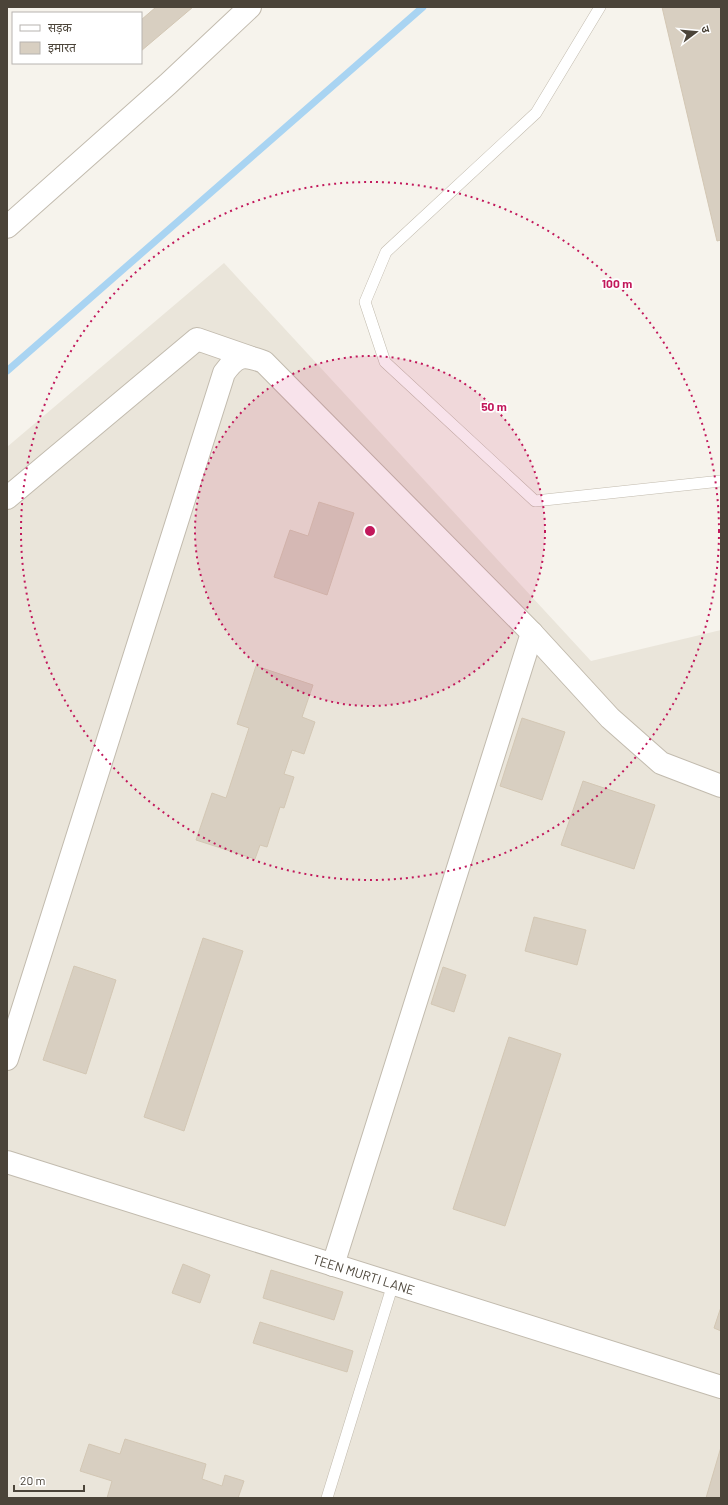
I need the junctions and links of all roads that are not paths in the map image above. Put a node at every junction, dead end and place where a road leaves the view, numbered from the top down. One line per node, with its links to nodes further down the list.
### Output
1 (250, 7): 3 (street)
2 (600, 7): 5 (lane)
3 (7, 227)
4 (249, 357): 6 (street); 7 (street); 9 (street)
5 (721, 481)
6 (7, 498)
7 (532, 633): 8 (street); 11 (street)
8 (721, 786)
9 (7, 1059)
10 (7, 1162): 11 (street, TEEN MURTI LANE)
11 (333, 1265): 12 (street, TEEN MURTI LANE)
12 (393, 1284): 13 (street, TEEN MURTI LANE); 14 (lane)
13 (721, 1387)
14 (327, 1498)

